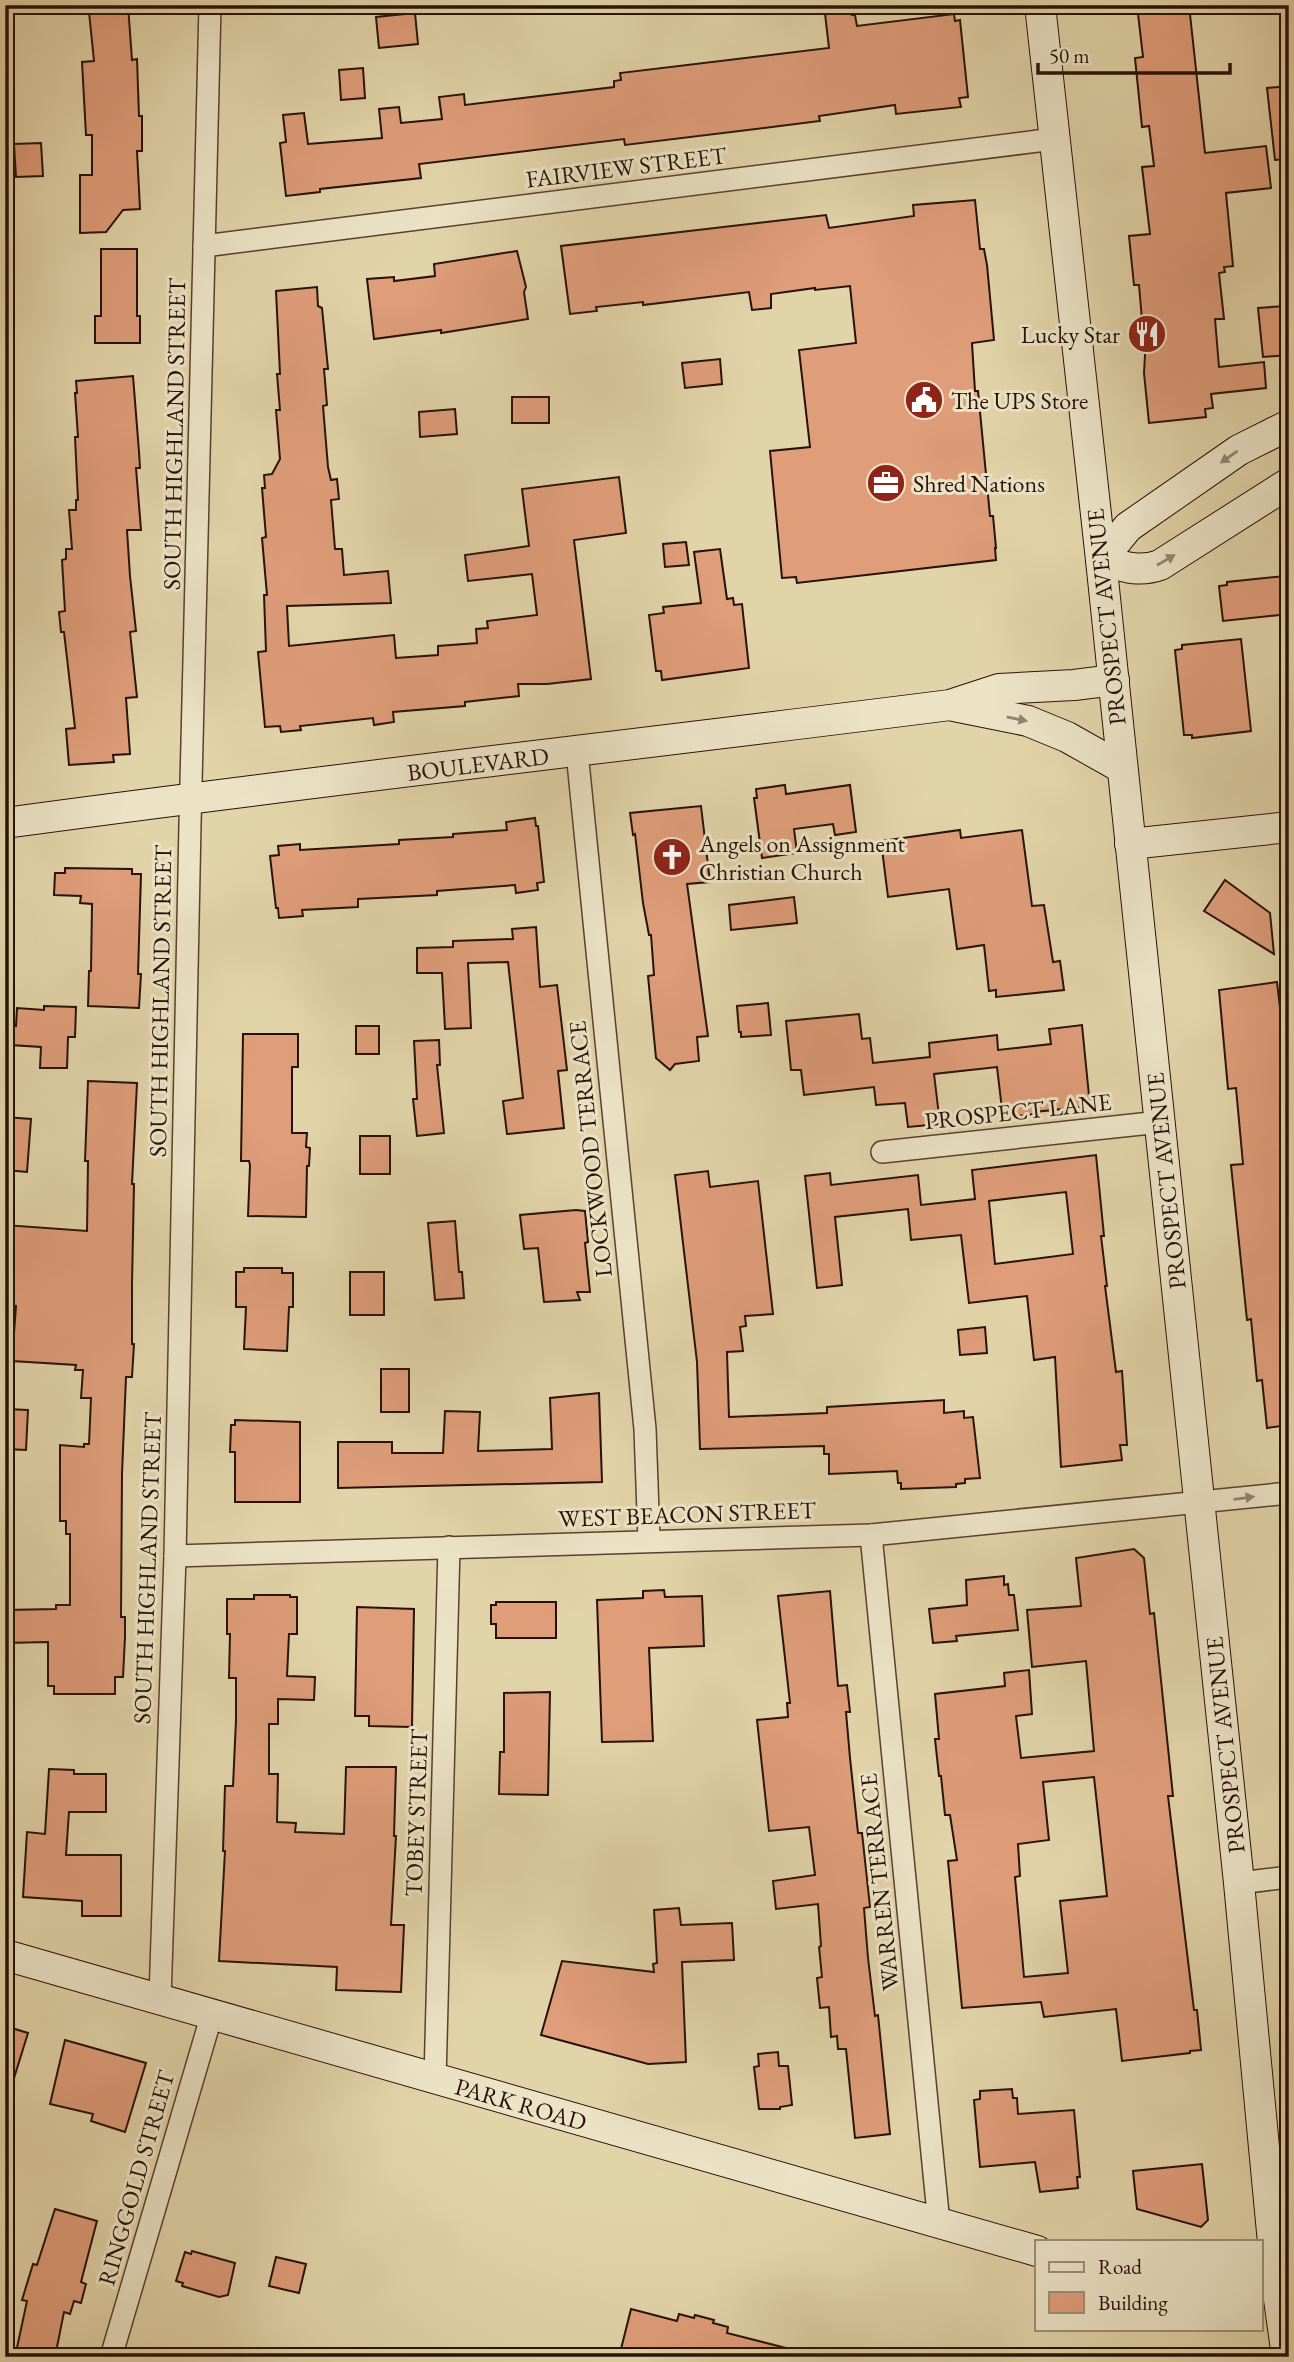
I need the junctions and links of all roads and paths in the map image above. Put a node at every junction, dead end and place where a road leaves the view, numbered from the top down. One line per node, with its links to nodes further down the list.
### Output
1 (210, 5): 4 (street, SOUTH HIGHLAND STREET)
2 (1040, 5): 3 (main road, PROSPECT AVENUE)
3 (1054, 139): 4 (street, FAIRVIEW STREET); 7 (main road, PROSPECT AVENUE)
4 (204, 246): 12 (street, SOUTH HIGHLAND STREET)
5 (1289, 425): 7 (main road, one-way to 7)
6 (1289, 483): 7 (main road, one-way to 6)
7 (1101, 559): 8 (main road, PROSPECT AVENUE)
8 (1114, 680): 9 (main road, BOULEVARD); 11 (main road, PROSPECT AVENUE)
9 (950, 705): 10 (main road, BOULEVARD); 11 (main road, BOULEVARD, one-way to 11)
10 (577, 752): 12 (main road, BOULEVARD); 21 (street, LOCKWOOD TERRACE)
11 (1122, 768): 15 (main road, PROSPECT AVENUE)
12 (191, 797): 13 (main road, BOULEVARD); 23 (street, SOUTH HIGHLAND STREET)
13 (5, 823)
14 (1289, 827): 15 (main road)
15 (1130, 844): 16 (main road, PROSPECT AVENUE)
16 (1160, 1122): 17 (street, PROSPECT LANE); 19 (main road, PROSPECT AVENUE)
17 (882, 1152)
18 (1289, 1493): 19 (street, WEST BEACON STREET, one-way to 18)
19 (1199, 1503): 20 (street, WEST BEACON STREET); 25 (main road, PROSPECT AVENUE)
20 (872, 1535): 21 (street, WEST BEACON STREET); 30 (street, WARREN TERRACE)
21 (649, 1540): 22 (street, WEST BEACON STREET)
22 (449, 1547): 23 (street, WEST BEACON STREET); 29 (street, TOBEY STREET)
23 (175, 1556): 27 (street, SOUTH HIGHLAND STREET)
24 (1289, 1877): 25 (street)
25 (1239, 1883): 32 (main road, PROSPECT AVENUE)
26 (5, 1955): 27 (main road, PARK ROAD)
27 (160, 1998): 28 (main road, PARK ROAD)
28 (212, 2014): 29 (main road, PARK ROAD); 33 (street, RINGGOLD STREET)
29 (435, 2080): 30 (main road, PARK ROAD)
30 (939, 2224): 31 (main road, PARK ROAD)
31 (1035, 2250)
32 (1277, 2321): 34 (main road, PROSPECT AVENUE)
33 (111, 2357)
34 (1287, 2357)

